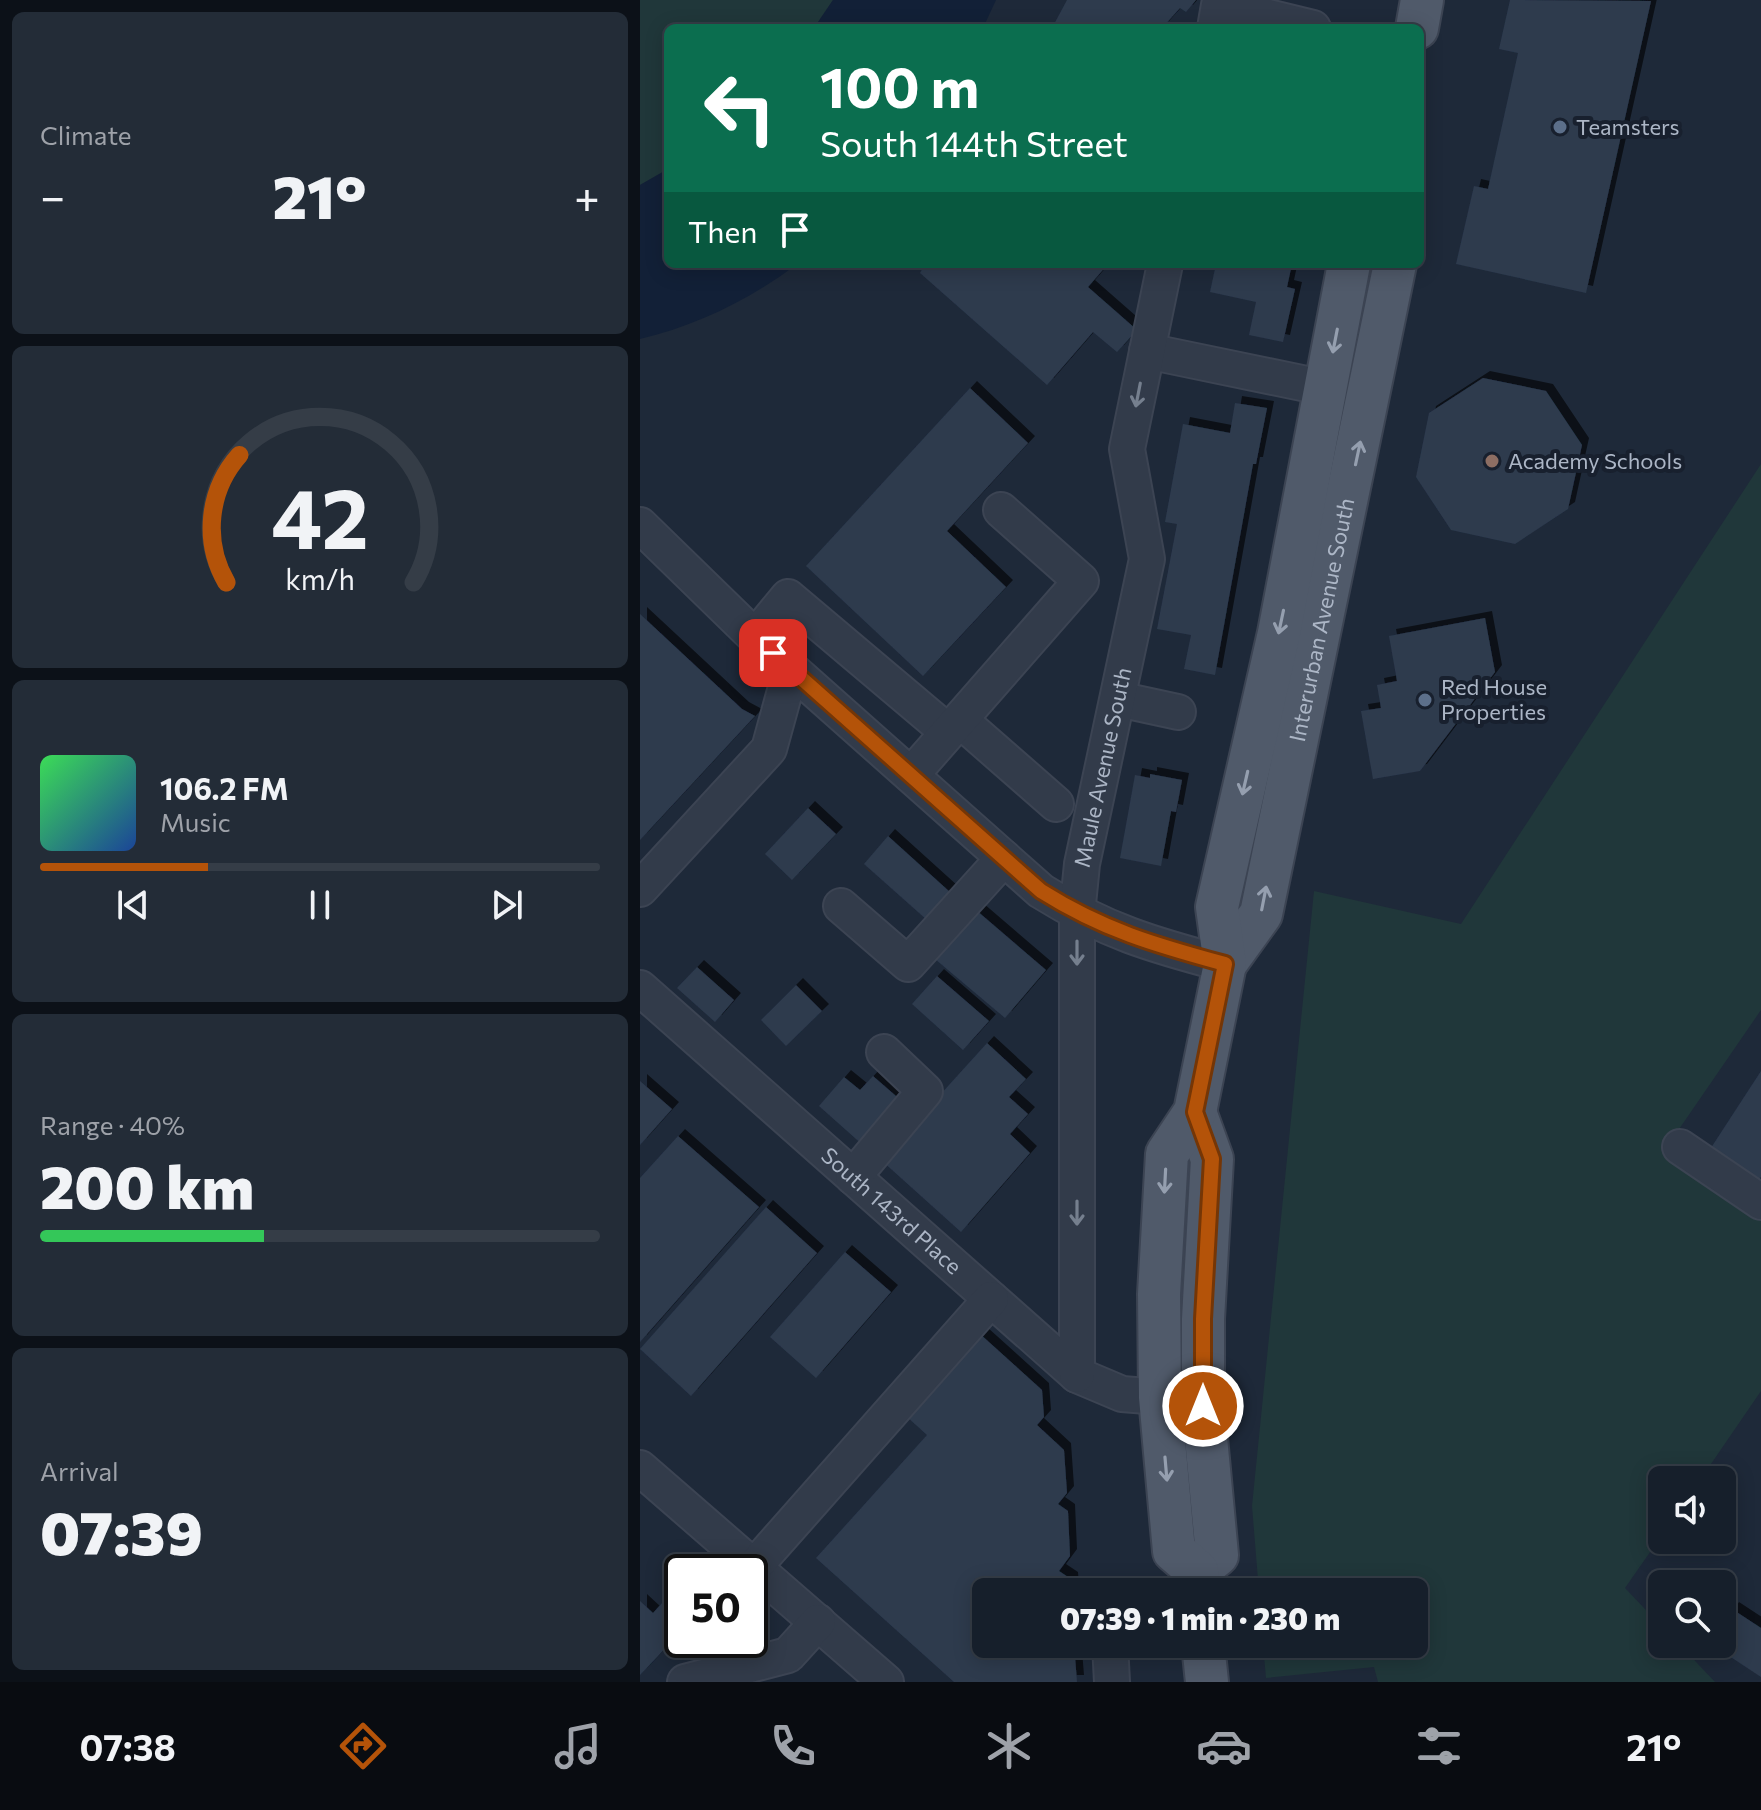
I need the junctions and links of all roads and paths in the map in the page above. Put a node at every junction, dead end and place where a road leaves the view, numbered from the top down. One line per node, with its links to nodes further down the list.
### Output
1 (1422, 0): 5 (main road)
2 (1250, 7): 3 (street); 4 (street)
3 (1216, 24)
4 (1301, 24)
5 (1418, 24)
6 (1164, 268): 9 (street, Maule Avenue South)
7 (1348, 268): 10 (main road, Interurban Avenue South, one-way to 10)
8 (1394, 268): 24 (main road, Interurban Avenue South, one-way to 8)
9 (1147, 351): 10 (street); 15 (street, Maule Avenue South, one-way to 15)
10 (1326, 388): 24 (main road, Interurban Avenue South, one-way to 24)
11 (1001, 510): 17 (street)
12 (640, 525): 13 (street)
13 (755, 637): 14 (street); 17 (street)
14 (791, 669): 18 (street); 21 (street)
15 (1118, 699): 16 (street); 23 (street, Maule Avenue South)
16 (1178, 712)
17 (954, 726): 18 (street); 19 (street)
18 (911, 775): 20 (street)
19 (1056, 804)
20 (1004, 858): 22 (street); 23 (street)
21 (640, 889)
22 (841, 906)
23 (1077, 914): 24 (street); 32 (street, Maule Avenue South, one-way to 32)
24 (1225, 964): 27 (main road, Interurban Avenue South)
25 (640, 988): 29 (street, South 143rd Place)
26 (884, 1052): 29 (street)
27 (1195, 1112): 33 (main road, Interurban Avenue South, one-way to 33); 38 (main road, Interurban Avenue South)
28 (1680, 1147): 30 (street)
29 (853, 1177): 31 (street, South 143rd Place)
30 (1761, 1202)
31 (991, 1299): 32 (street, South 143rd Place); 36 (street)
32 (1077, 1375): 33 (street, South 143rd Place)
33 (1160, 1397): 37 (main road, Interurban Avenue South, one-way to 37)
34 (640, 1468): 35 (street)
35 (739, 1554)
36 (765, 1554)
37 (1195, 1578)
38 (1201, 1578)
39 (768, 1579): 40 (street)
40 (818, 1622): 43 (street); 44 (street)
41 (1111, 1658): 45 (street)
42 (1204, 1658): 46 (main road)
43 (685, 1682)
44 (886, 1682)
45 (1112, 1682)
46 (1207, 1682)

